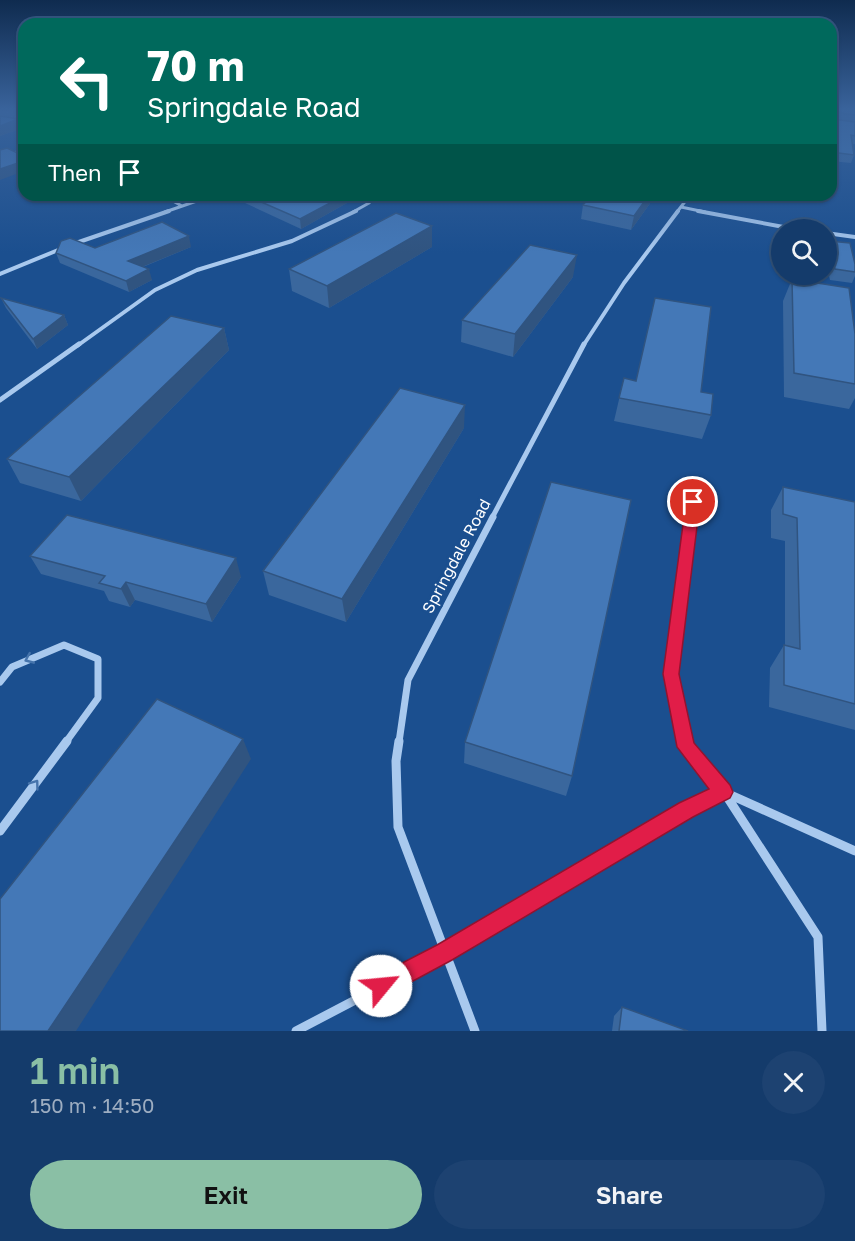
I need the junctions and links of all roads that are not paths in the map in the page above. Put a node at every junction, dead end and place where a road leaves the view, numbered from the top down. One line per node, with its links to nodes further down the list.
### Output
1 (173, 201): 5 (street)
2 (197, 201): 5 (street)
3 (371, 201): 11 (street)
4 (686, 201): 6 (street, Springdale Road)
5 (182, 206): 10 (street)
6 (681, 207): 7 (street); 17 (street, Springdale Road)
7 (771, 225)
8 (837, 235): 9 (street)
9 (855, 237)
10 (0, 274)
11 (0, 400)
12 (693, 502): 14 (street)
13 (0, 682): 15 (street, one-way to 13)
14 (724, 792): 16 (street); 17 (street); 20 (street)
15 (0, 831)
16 (855, 851)
17 (445, 952): 18 (street); 19 (street, Springdale Road)
18 (297, 1031)
19 (475, 1031)
20 (822, 1031)

